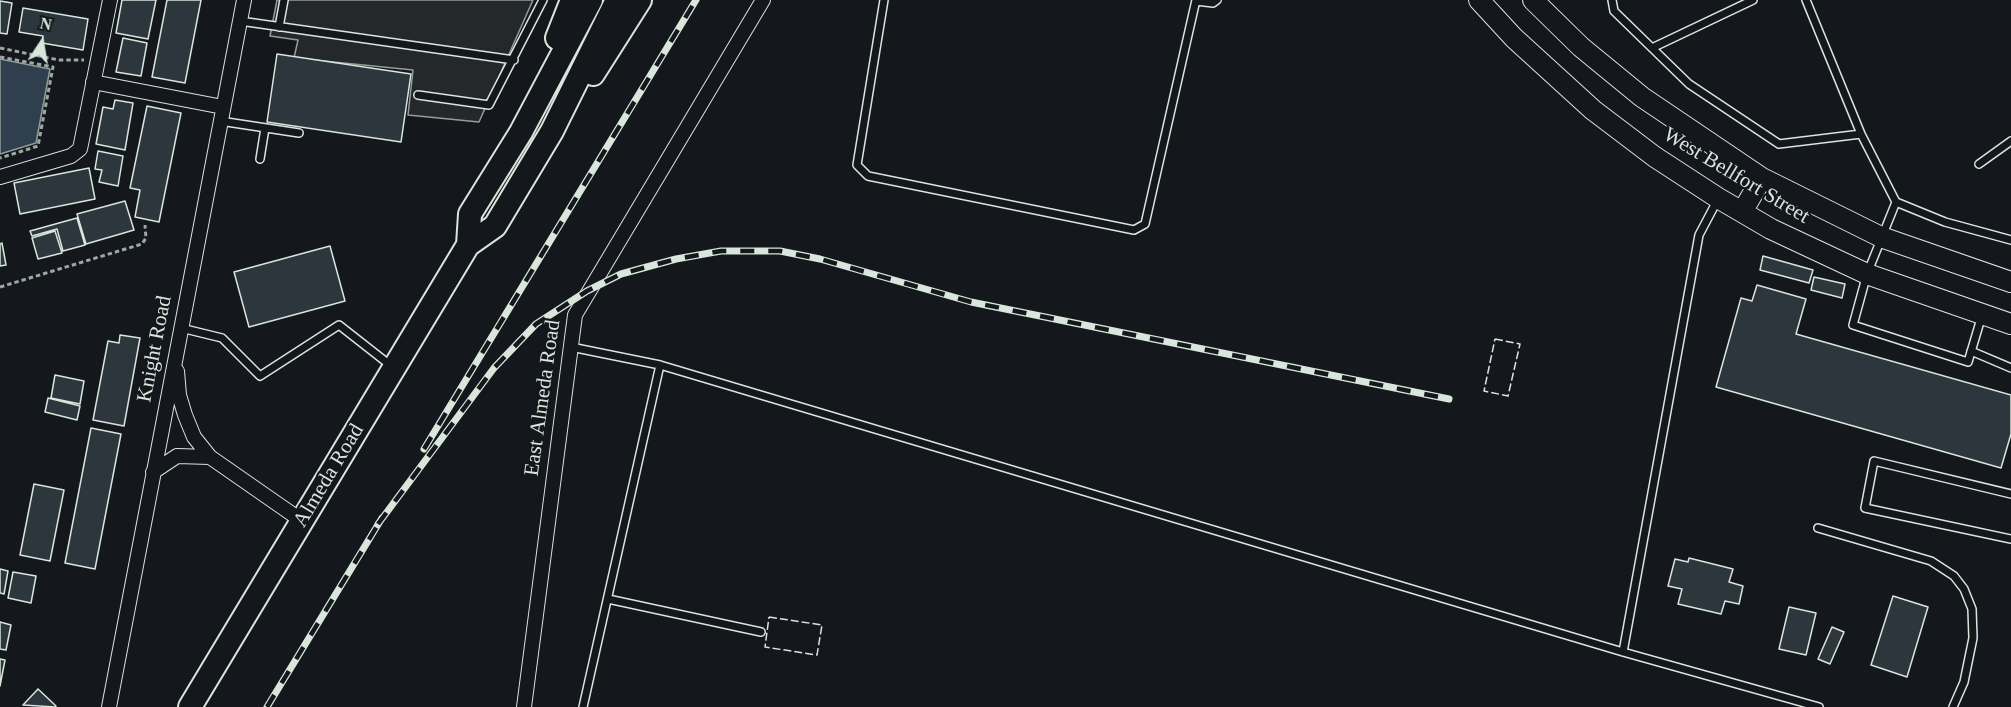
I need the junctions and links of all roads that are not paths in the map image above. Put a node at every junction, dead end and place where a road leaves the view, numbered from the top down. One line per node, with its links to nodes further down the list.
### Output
1 (110, 0): 22 (street)
2 (244, 0): 18 (street, Knight Road)
3 (284, 0): 19 (lane)
4 (543, 0): 21 (lane)
5 (572, 0): 27 (main road)
6 (591, 0): 27 (main road, Almeda Road)
7 (617, 0): 26 (main road, Almeda Road)
8 (640, 0): 26 (main road)
9 (763, 0): 46 (street, East Almeda Road)
10 (884, 0): 11 (lane)
11 (1196, 0): 12 (lane)
12 (1217, 0)
13 (1479, 0): 35 (main road, West Bellfort Street)
14 (1533, 0): 34 (main road, West Bellfort Street)
15 (1612, 0): 20 (lane)
16 (1753, 0): 20 (lane)
17 (1806, 0): 29 (lane)
18 (240, 21): 19 (lane); 24 (street, Knight Road)
19 (279, 27): 21 (lane)
20 (1652, 48): 29 (lane)
21 (514, 60): 23 (lane)
22 (93, 82): 24 (street); 33 (street)
23 (418, 94)
24 (222, 114): 25 (lane); 45 (street, Knight Road)
25 (265, 128): 28 (lane); 31 (lane)
26 (552, 131): 40 (main road, Almeda Road)
27 (521, 132): 40 (main road, Almeda Road)
28 (299, 134)
29 (1861, 134): 36 (lane)
30 (2011, 141): 32 (lane)
31 (260, 159)
32 (1979, 164)
33 (0, 177)
34 (1762, 178): 37 (main road); 38 (main road, West Bellfort Street)
35 (1718, 198): 37 (main road, West Bellfort Street); 60 (lane)
36 (1896, 202): 38 (lane); 39 (lane)
37 (1742, 212): 41 (main road, West Bellfort Street)
38 (1881, 237): 41 (lane); 42 (main road, West Bellfort Street)
39 (2011, 240)
40 (468, 245): 50 (main road, Almeda Road)
41 (1867, 274): 43 (main road, West Bellfort Street); 47 (lane)
42 (2011, 282)
43 (1982, 315): 44 (main road, West Bellfort Street); 47 (lane)
44 (2011, 324)
45 (180, 328): 48 (street, Knight Road); 50 (lane)
46 (570, 346): 49 (lane); 63 (street, East Almeda Road)
47 (1971, 351): 51 (lane)
48 (176, 354): 52 (street); 53 (street, Knight Road)
49 (660, 365): 58 (lane); 60 (lane)
50 (394, 368): 55 (main road, Almeda Road)
51 (2011, 368)
52 (210, 457): 53 (street); 55 (street)
53 (153, 472): 61 (street, Knight Road)
54 (2011, 494): 57 (lane)
55 (302, 521): 62 (main road, Almeda Road)
56 (1818, 528): 66 (lane)
57 (2011, 539)
58 (608, 599): 59 (lane); 64 (lane)
59 (761, 632)
60 (1623, 652): 65 (lane)
61 (109, 707)
62 (190, 707)
63 (524, 707)
64 (584, 707)
65 (1819, 707)
66 (1953, 707)

